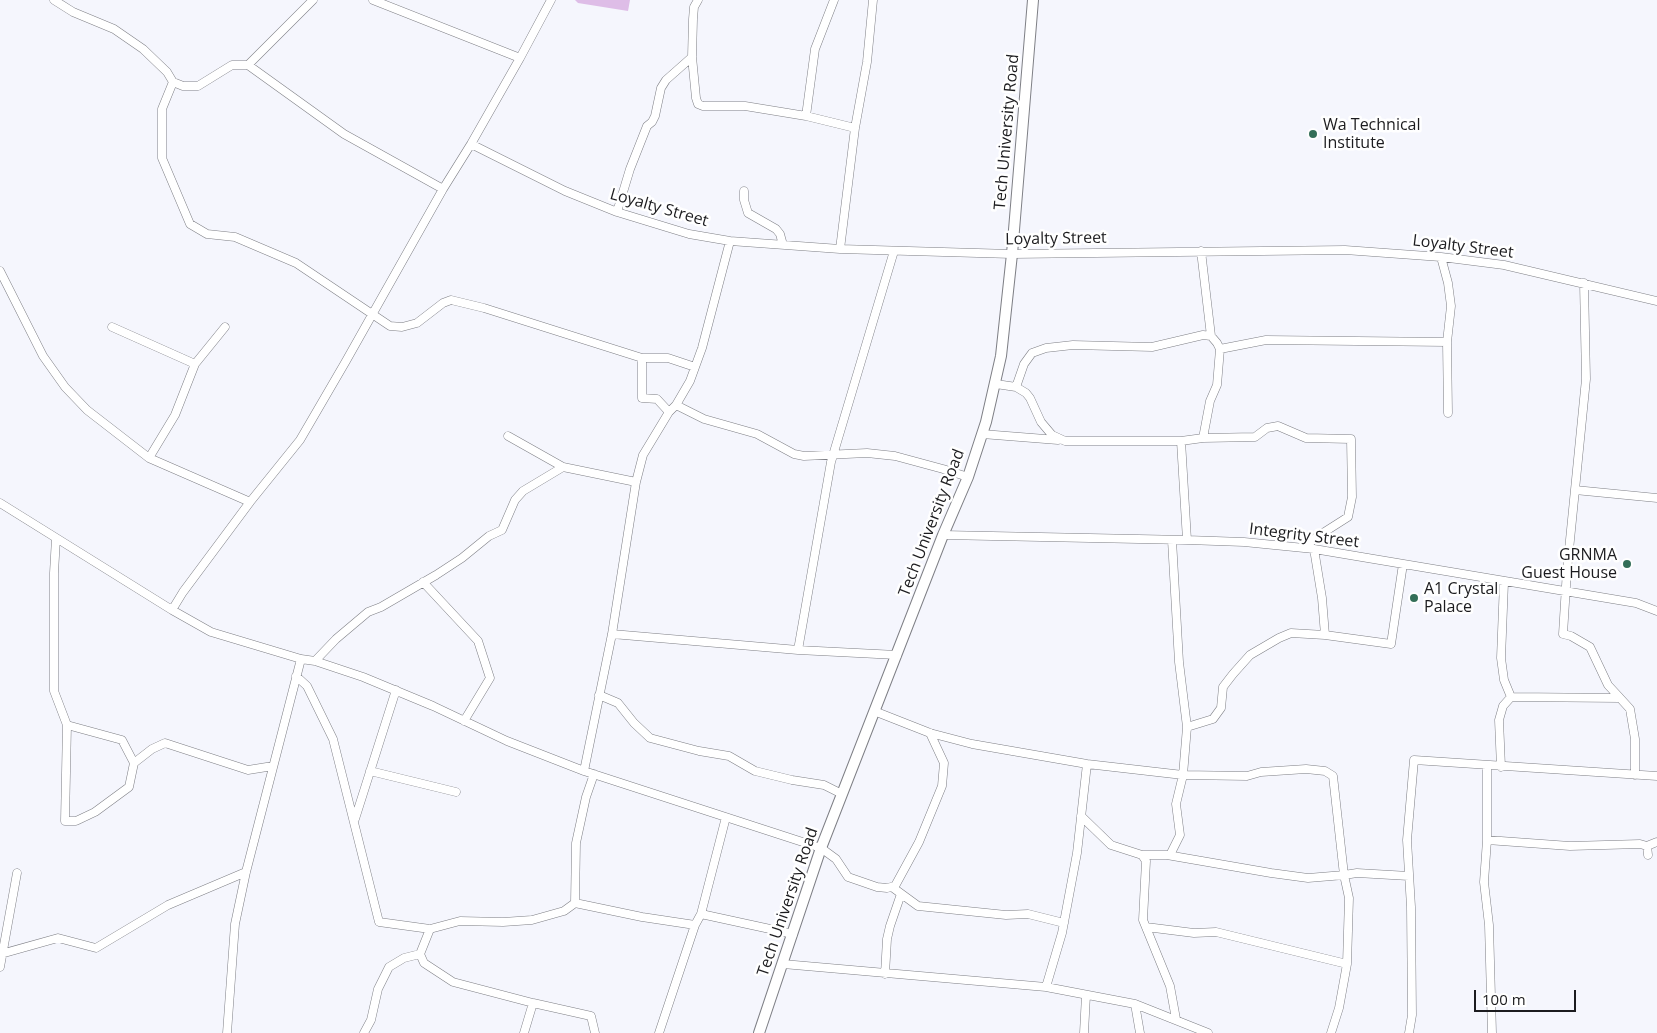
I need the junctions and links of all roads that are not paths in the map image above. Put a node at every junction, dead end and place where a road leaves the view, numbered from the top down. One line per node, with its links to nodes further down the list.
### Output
1 (54, 0): 12 (street)
2 (313, 0): 11 (street)
3 (373, 0): 10 (street)
4 (551, 0): 10 (street)
5 (698, 0): 9 (street)
6 (834, 0): 13 (street)
7 (873, 0): 14 (street)
8 (1033, 0): 24 (street, Tech University Road)
9 (692, 57): 13 (street); 18 (street)
10 (520, 58): 15 (street)
11 (248, 65): 12 (street); 16 (street)
12 (173, 82): 29 (street)
13 (806, 116): 14 (street)
14 (855, 128): 21 (street)
15 (471, 144): 16 (street); 18 (street, Loyalty Street)
16 (442, 189): 29 (street)
17 (744, 192): 20 (street)
18 (617, 212): 19 (street, Loyalty Street)
19 (730, 241): 20 (street, Loyalty Street); 37 (street)
20 (783, 245): 21 (street, Loyalty Street)
21 (840, 249): 22 (street, Loyalty Street)
22 (894, 250): 24 (street, Loyalty Street); 48 (street)
23 (1201, 251): 24 (street, Loyalty Street); 25 (street, Loyalty Street); 32 (street)
24 (1012, 254): 38 (street, Tech University Road)
25 (1441, 257): 27 (street, Loyalty Street); 33 (street)
26 (0, 271): 49 (street)
27 (1584, 283): 28 (street, Loyalty Street); 53 (street)
28 (1657, 301)
29 (372, 314): 35 (street); 55 (street)
30 (112, 327): 36 (street)
31 (225, 328): 36 (street)
32 (1211, 336): 34 (street); 39 (street)
33 (1447, 342): 34 (street); 42 (street)
34 (1220, 349): 45 (street)
35 (642, 358): 37 (street); 41 (street)
36 (195, 364): 49 (street)
37 (695, 367): 40 (street)
38 (996, 384): 39 (street); 43 (street, Tech University Road)
39 (1016, 387): 46 (street)
40 (676, 405): 41 (street); 48 (street)
41 (669, 412): 52 (street)
42 (1448, 413)
43 (982, 434): 46 (street); 51 (street, Tech University Road)
44 (508, 436): 50 (street)
45 (1203, 438): 47 (street); 61 (street)
46 (1065, 441): 47 (street)
47 (1181, 441): 60 (street)
48 (833, 454): 51 (street); 71 (street)
49 (149, 458): 55 (street)
50 (563, 467): 52 (street); 64 (street)
51 (968, 477): 57 (street, Tech University Road)
52 (636, 482): 69 (street)
53 (1575, 490): 54 (street); 66 (street)
54 (1657, 498)
55 (250, 502): 67 (street)
56 (0, 504): 58 (street)
57 (943, 535): 59 (street, Integrity Street); 72 (street, Tech University Road)
58 (56, 538): 67 (street); 82 (street)
59 (1172, 540): 60 (street, Integrity Street); 83 (street)
60 (1187, 540): 61 (street, Integrity Street)
61 (1305, 548): 62 (street, Integrity Street)
62 (1314, 549): 63 (street, Integrity Street); 70 (street)
63 (1403, 564): 65 (street, Integrity Street); 70 (street)
64 (423, 582): 74 (street); 81 (street)
65 (1504, 582): 66 (street, Integrity Street); 78 (street)
66 (1565, 591): 68 (street, Integrity Street); 79 (street)
67 (172, 610): 73 (street)
68 (1657, 611)
69 (612, 634): 71 (street); 77 (street)
70 (1325, 635): 83 (street)
71 (798, 650): 72 (street)
72 (897, 655): 80 (street, Tech University Road)
73 (301, 659): 74 (street); 75 (street)
74 (315, 661): 76 (street)
75 (296, 676): 87 (street); 100 (street)
76 (396, 690): 81 (street); 90 (street)
77 (600, 695): 91 (street); 97 (street)
78 (1511, 698): 79 (street); 89 (street)
79 (1620, 698): 94 (street)
80 (874, 711): 84 (street); 97 (street, Tech University Road)
81 (464, 721): 91 (street)
82 (67, 725): 85 (street); 85 (street)
83 (1188, 727): 93 (street)
84 (930, 733): 86 (street); 112 (street)
85 (134, 763): 87 (street)
86 (1086, 764): 93 (street); 98 (street)
87 (273, 766): 108 (street)
88 (1487, 766): 89 (street); 101 (street); 111 (street)
89 (1501, 767): 94 (street)
90 (370, 770): 96 (street); 100 (street)
91 (584, 771): 92 (street)
92 (594, 774): 99 (street); 114 (street)
93 (1183, 775): 106 (street); 110 (street)
94 (1635, 775): 95 (street)
95 (1657, 776)
96 (456, 792)
97 (842, 794): 104 (street, Tech University Road)
98 (1081, 816): 105 (street); 117 (street)
99 (726, 817): 104 (street); 115 (street)
100 (354, 821): 119 (street)
101 (1487, 840): 103 (street); 143 (street)
102 (1657, 842): 103 (street)
103 (1647, 846): 107 (street)
104 (822, 848): 112 (street); 120 (street, Tech University Road)
105 (1142, 855): 106 (street); 118 (street)
106 (1170, 855): 110 (street)
107 (1648, 855)
108 (246, 872): 121 (street); 132 (street)
109 (17, 873): 121 (street)
110 (1344, 875): 111 (street); 124 (street)
111 (1409, 876): 142 (street)
112 (892, 887): 113 (street)
113 (901, 894): 117 (street); 126 (street)
114 (575, 903): 116 (street); 119 (street)
115 (700, 914): 116 (street); 120 (street)
116 (695, 924): 136 (street)
117 (1064, 924): 127 (street)
118 (1146, 927): 124 (street); 131 (street)
119 (430, 929): 122 (street)
120 (793, 934): 123 (street, Tech University Road)
121 (1, 954): 125 (street)
122 (420, 954): 129 (street); 133 (street)
123 (783, 964): 126 (street); 137 (street, Tech University Road)
124 (1347, 964): 141 (street)
125 (0, 967)
126 (885, 974): 127 (street)
127 (1046, 987): 128 (street)
128 (1086, 994): 130 (street); 138 (street)
129 (533, 1003): 134 (street); 135 (street)
130 (1135, 1004): 131 (street); 139 (street)
131 (1176, 1019): 140 (street)
132 (227, 1033)
133 (364, 1033)
134 (524, 1033)
135 (595, 1033)
136 (659, 1033)
137 (758, 1033)
138 (1084, 1033)
139 (1140, 1033)
140 (1208, 1033)
141 (1331, 1033)
142 (1409, 1033)
143 (1492, 1033)

